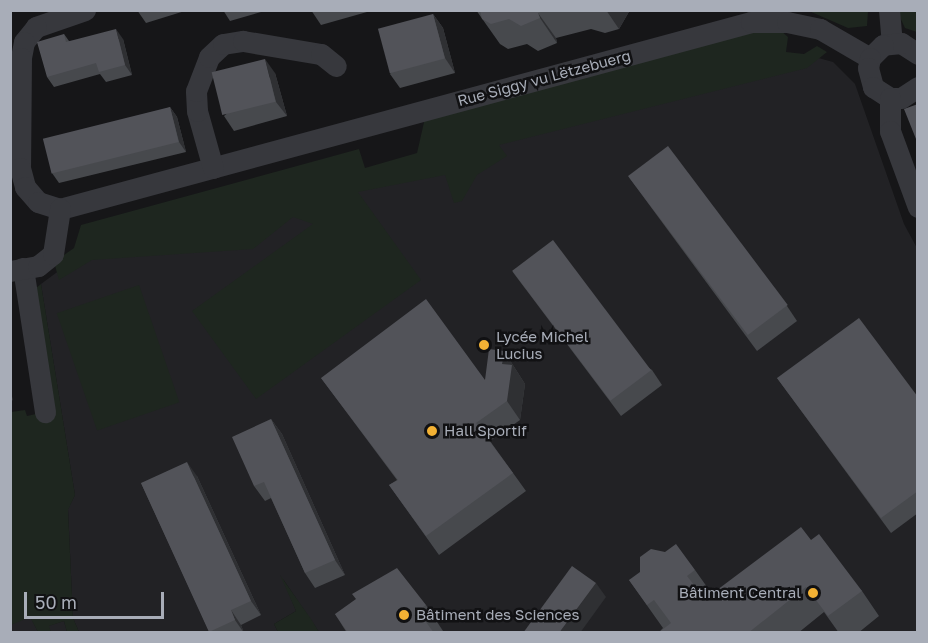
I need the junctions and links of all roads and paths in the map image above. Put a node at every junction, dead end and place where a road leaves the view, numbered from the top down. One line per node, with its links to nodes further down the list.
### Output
1 (85, 10): 11 (street)
2 (889, 10): 3 (street)
3 (892, 43): 4 (street); 5 (street)
4 (918, 54)
5 (870, 58): 8 (street); 9 (street, Rue Siggy vu Lëtzebuerg)
6 (336, 66): 9 (street)
7 (918, 87): 8 (street)
8 (890, 98): 10 (street)
9 (213, 168): 11 (street, Rue Siggy vu Lëtzebuerg)
10 (918, 207)
11 (60, 210): 12 (street)
12 (14, 268): 13 (street)
13 (45, 412)

